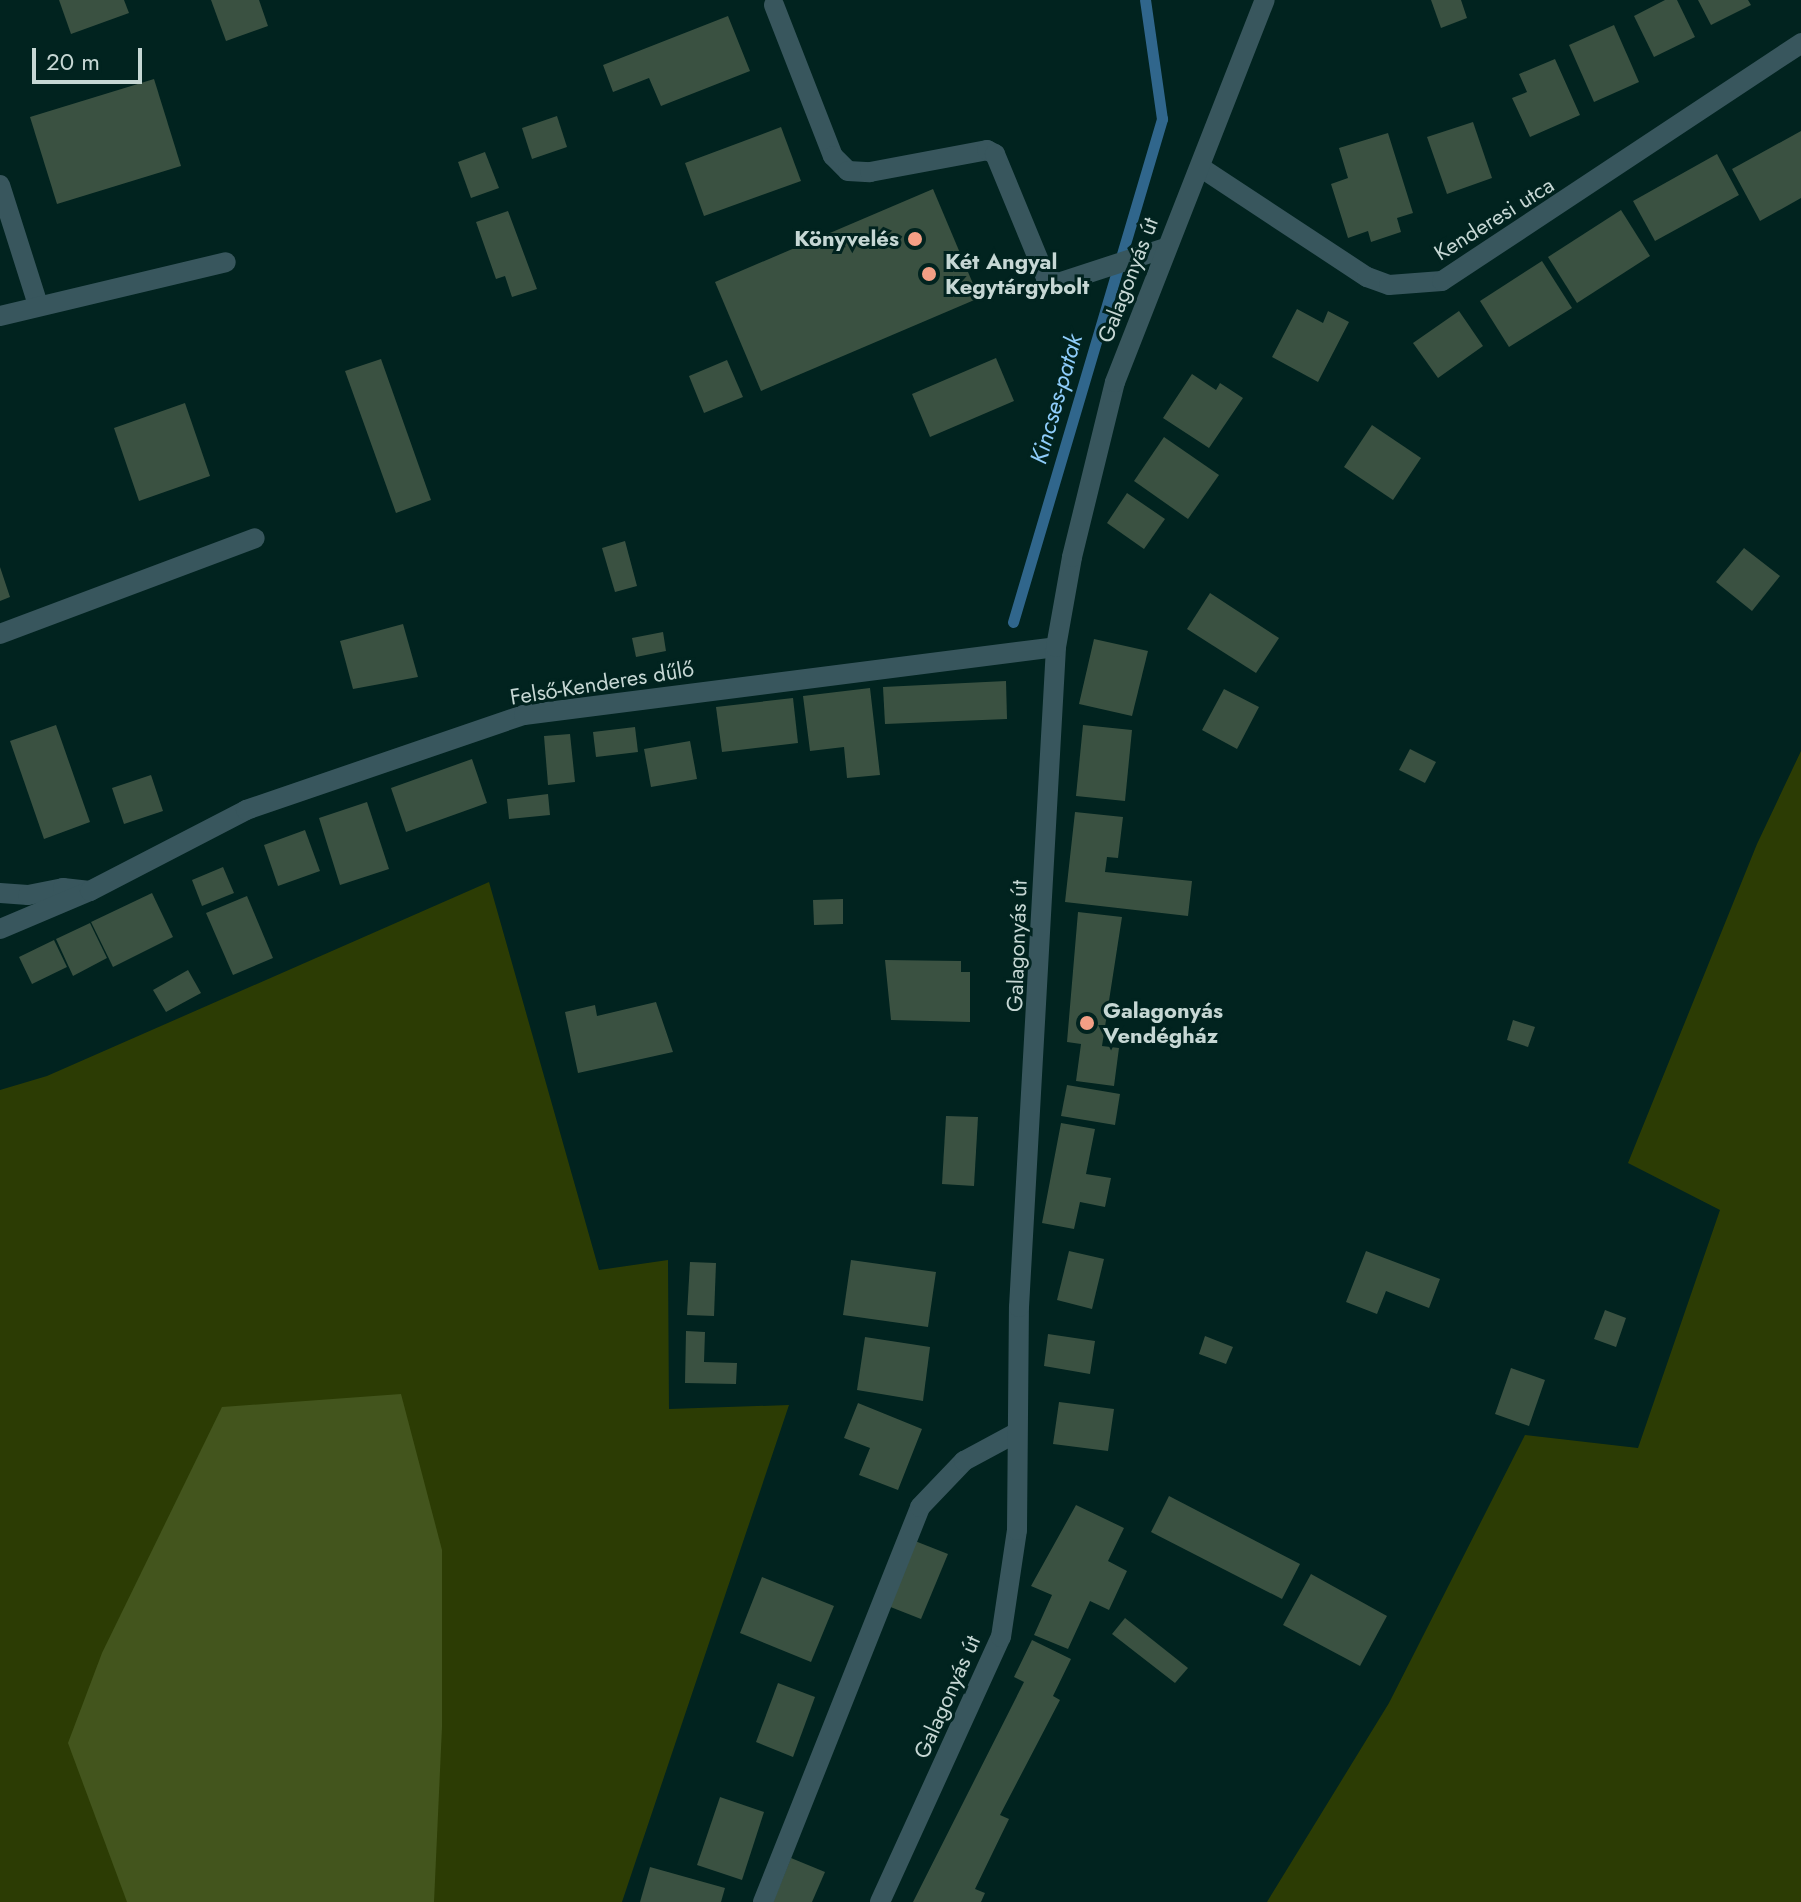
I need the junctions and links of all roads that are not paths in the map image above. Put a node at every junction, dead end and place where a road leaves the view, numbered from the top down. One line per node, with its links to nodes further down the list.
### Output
1 (1265, 0): 4 (street, Galagonyás út)
2 (774, 5): 6 (street)
3 (1801, 43): 4 (street, Kenderesi utca)
4 (1200, 167): 6 (street, Galagonyás út)
5 (0, 185): 8 (street)
6 (1165, 248): 12 (street, Galagonyás út)
7 (226, 262): 8 (street)
8 (38, 305): 9 (street)
9 (0, 316)
10 (255, 538): 11 (street)
11 (0, 634)
12 (1056, 647): 13 (street, Felső-Kenderes dűlő); 16 (street, Galagonyás út)
13 (90, 891): 14 (street, Felső-Kenderes dűlő); 15 (street, Felső-Kenderes dűlő)
14 (0, 893)
15 (0, 929)
16 (1016, 1433): 17 (street); 18 (street, Galagonyás út)
17 (763, 1902)
18 (880, 1902)

